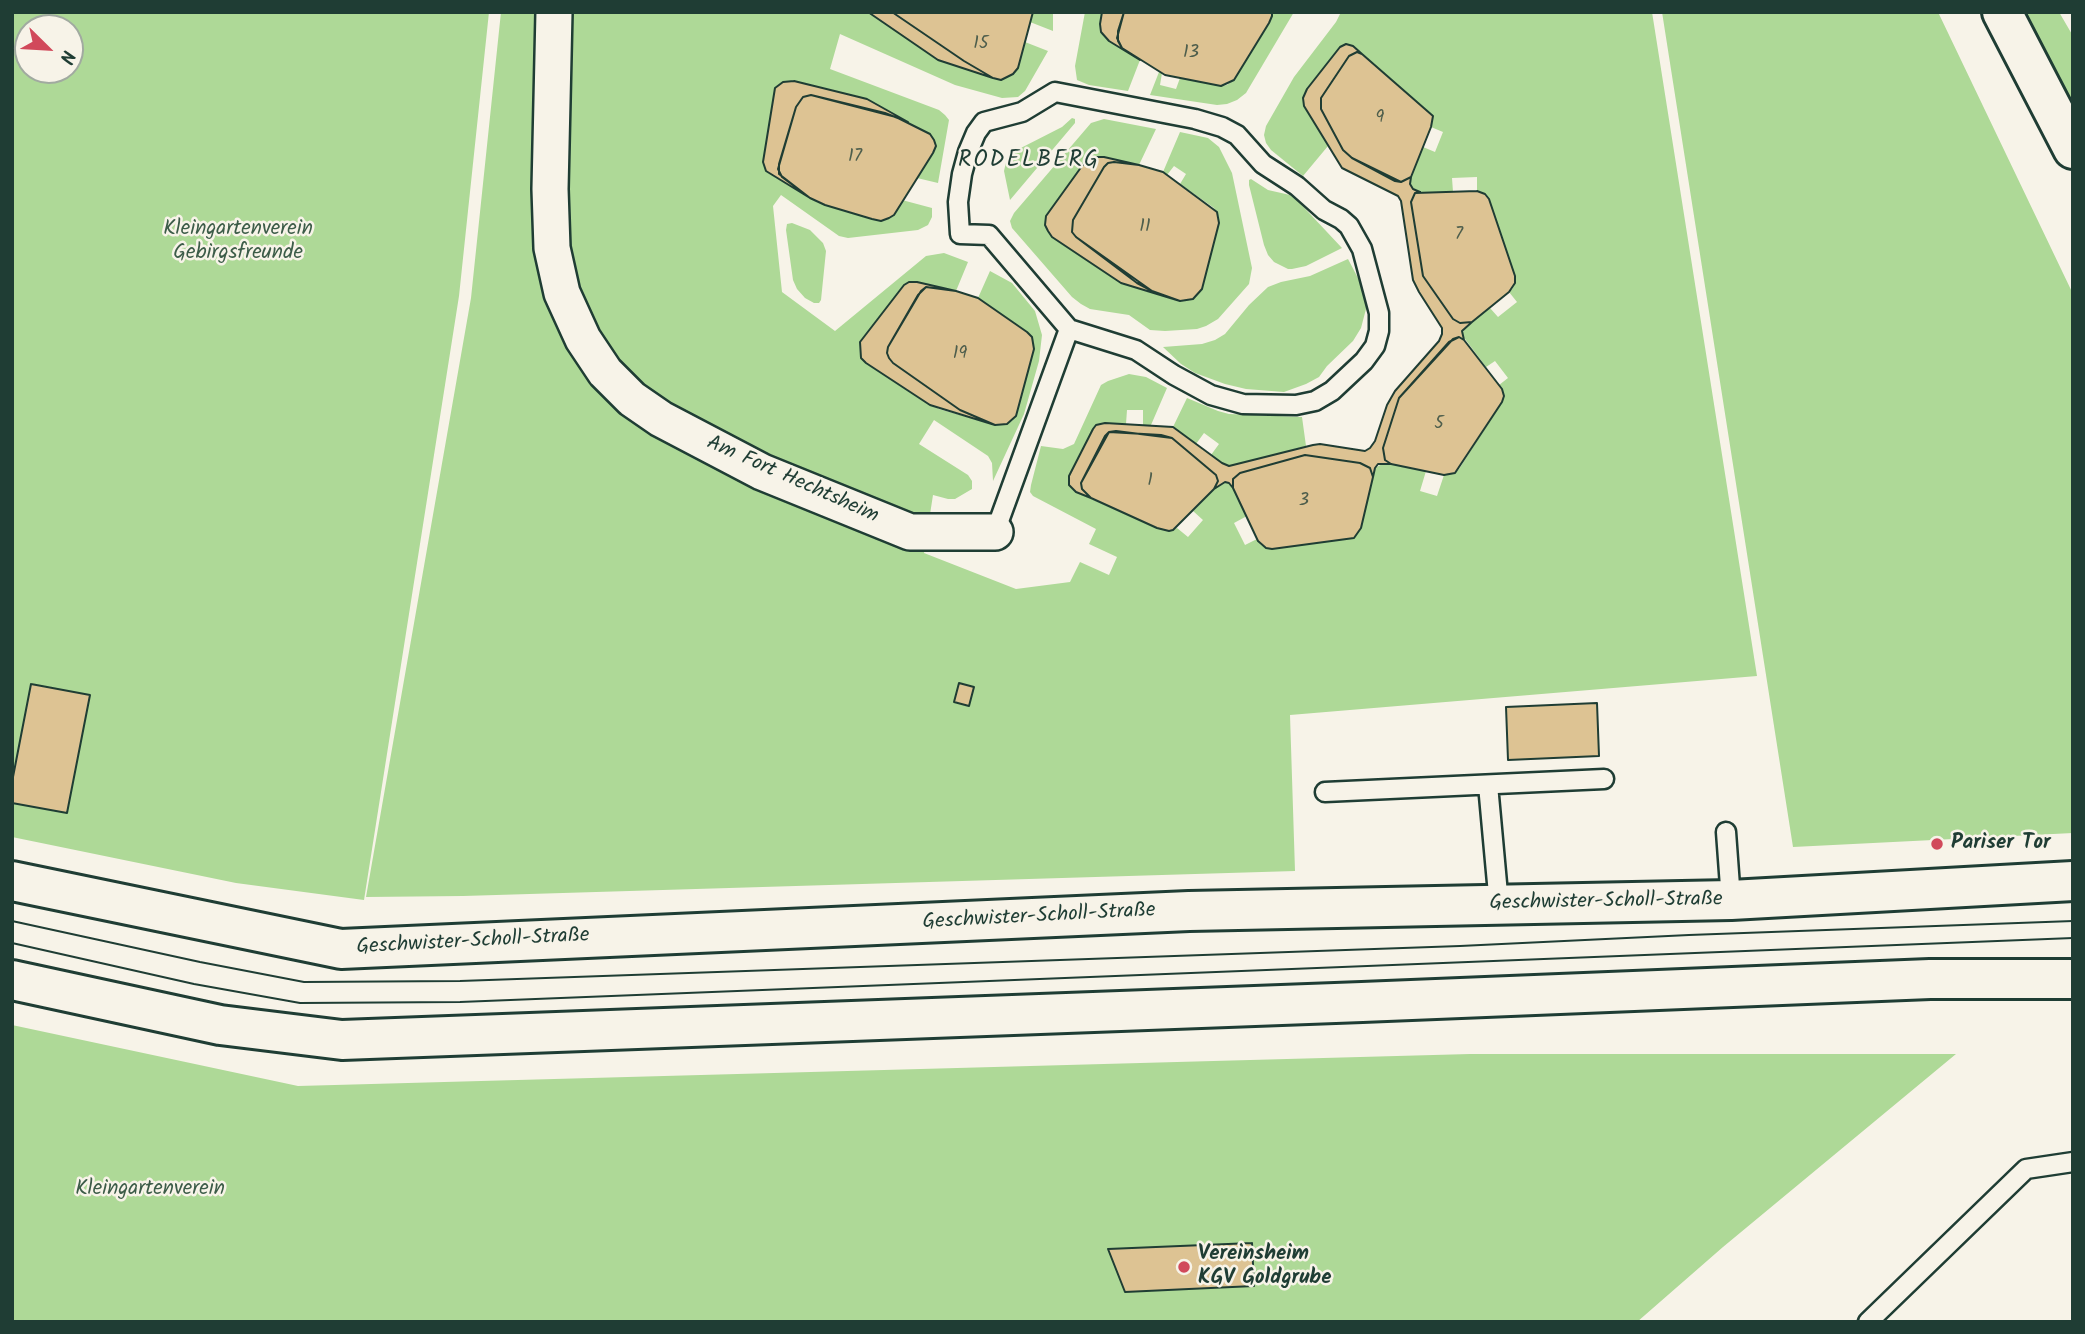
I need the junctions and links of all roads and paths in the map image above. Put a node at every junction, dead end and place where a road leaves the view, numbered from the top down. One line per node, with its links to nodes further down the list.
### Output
1 (554, 12): 5 (street, Am Fort Hechtsheim)
2 (2002, 12): 3 (main road)
3 (2073, 149)
4 (1069, 329): 4 (lane); 5 (lane)
5 (995, 531)
6 (1604, 779): 7 (lane)
7 (1488, 785): 8 (lane); 13 (lane)
8 (1325, 792)
9 (1726, 832): 12 (lane)
10 (12, 881): 13 (main road, Geschwister-Scholl-Straße)
11 (2073, 881): 12 (main road, Geschwister-Scholl-Straße)
12 (1731, 900): 13 (main road, Geschwister-Scholl-Straße)
13 (1499, 905)
14 (2073, 979): 15 (main road)
15 (12, 980)
16 (2073, 1162): 17 (lane)
17 (1868, 1322)

